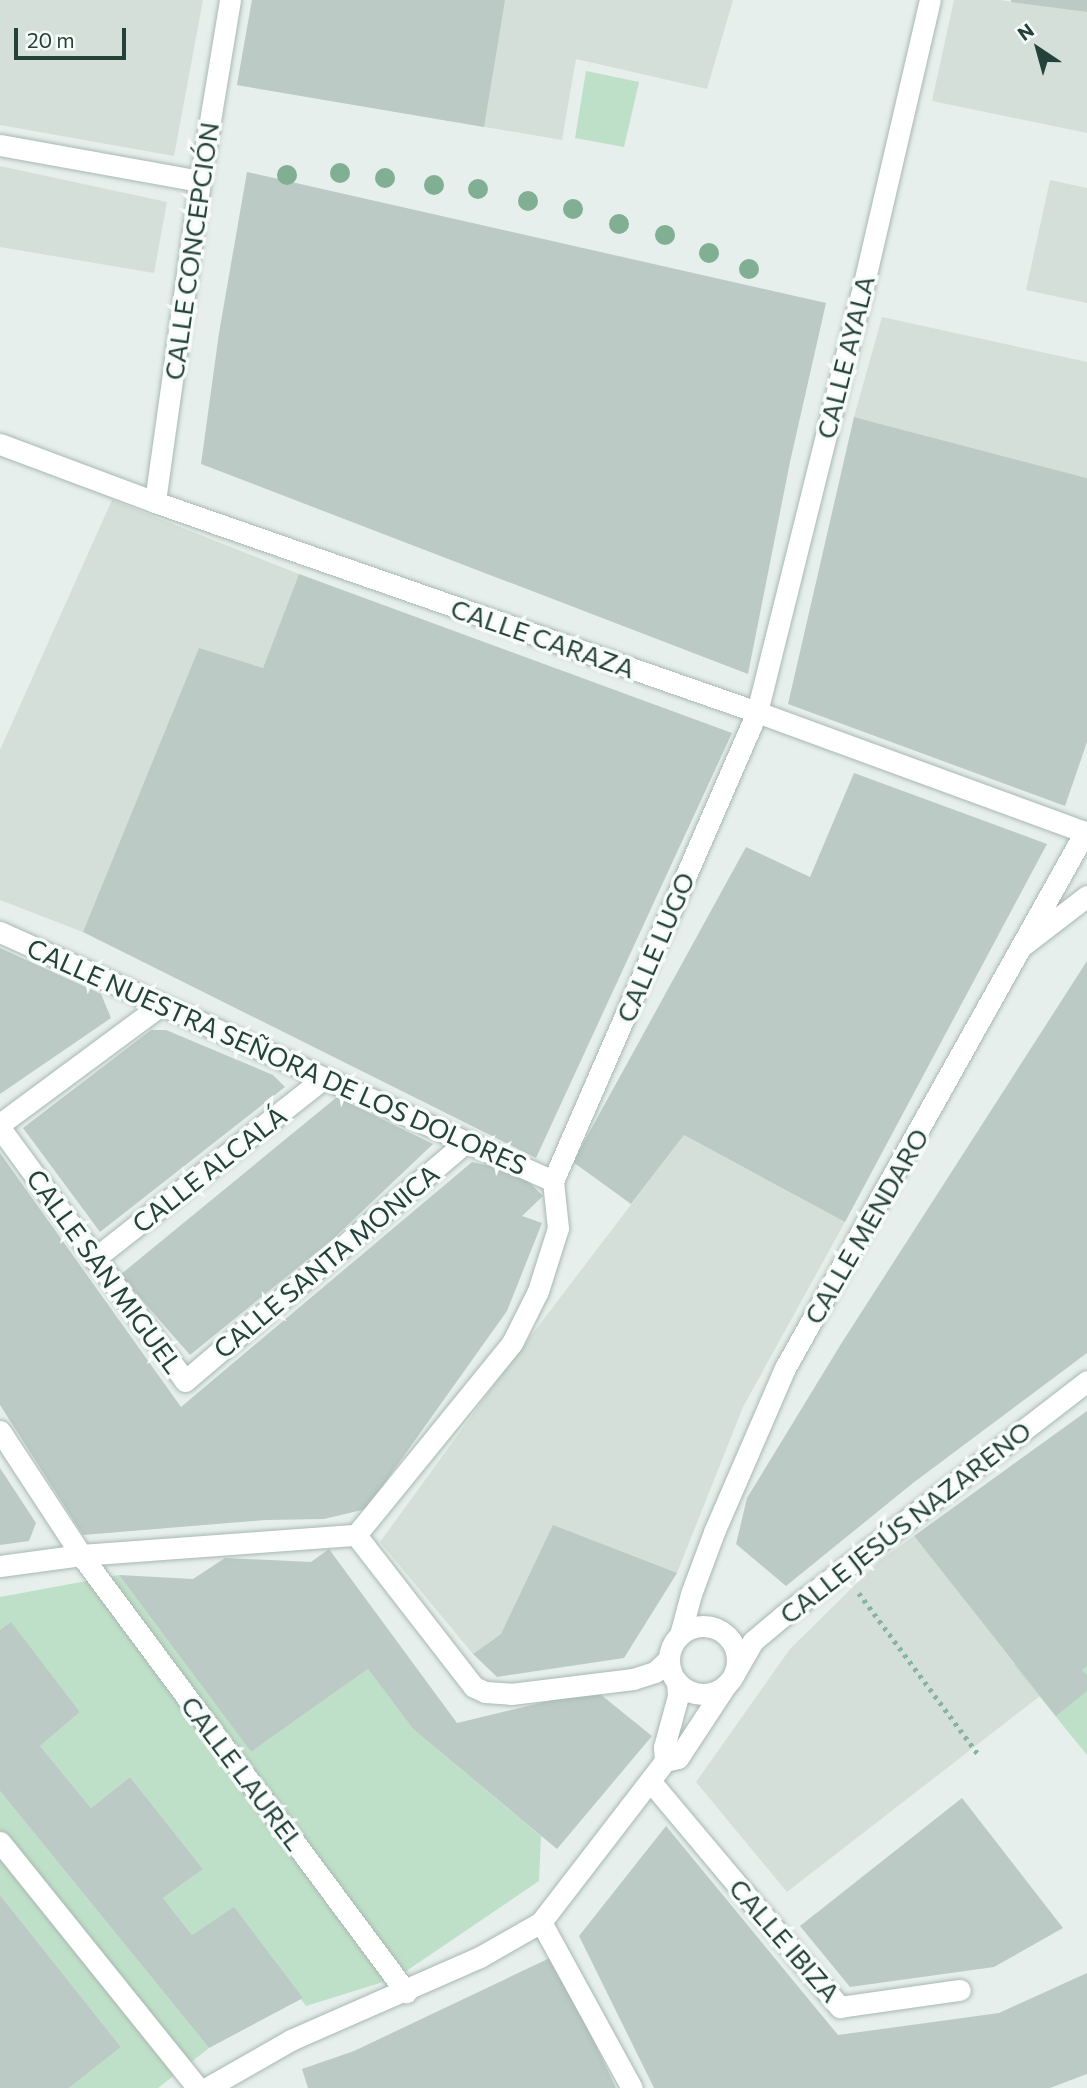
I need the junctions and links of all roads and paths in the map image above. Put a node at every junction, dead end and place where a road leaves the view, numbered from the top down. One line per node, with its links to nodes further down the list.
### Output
1 (230, 0): 4 (street, CALLE CONCEPCIÓN)
2 (930, 0): 7 (street, CALLE AYALA)
3 (0, 145): 4 (street)
4 (200, 181): 6 (street, CALLE CONCEPCIÓN)
5 (0, 444): 6 (street, CALLE CARAZA)
6 (155, 502): 7 (street, CALLE CARAZA)
7 (757, 712): 8 (street, CALLE CARAZA); 16 (street, CALLE LUGO)
8 (1086, 830): 11 (street, CALLE MENDARO)
9 (1087, 896): 11 (street)
10 (0, 932): 12 (street, CALLE NUESTRA SEÑORA DE LOS DOLORES)
11 (1022, 946): 25 (street, CALLE MENDARO)
12 (161, 1005): 13 (street, CALLE NUESTRA SEÑORA DE LOS DOLORES); 14 (street)
13 (323, 1079): 15 (street, CALLE NUESTRA SEÑORA DE LOS DOLORES); 17 (street, CALLE ALCALÁ)
14 (0, 1126): 17 (street, CALLE SAN MIGUEL)
15 (467, 1141): 16 (street, CALLE NUESTRA SEÑORA DE LOS DOLORES); 18 (street, CALLE SANTA MONICA)
16 (553, 1181): 21 (street)
17 (94, 1258): 18 (street, CALLE SAN MIGUEL)
18 (185, 1381)
19 (1087, 1381): 24 (street, CALLE JESÚS NAZARENO)
20 (0, 1432): 22 (street, CALLE LAUREL)
21 (356, 1535): 22 (street); 26 (street)
22 (81, 1555): 23 (street); 35 (street, CALLE LAUREL)
23 (0, 1566)
24 (842, 1570): 27 (street, CALLE JESÚS NAZARENO); 29 (path)
25 (680, 1635): 26 (street); 27 (street)
26 (669, 1659): 28 (street)
27 (730, 1680): 28 (street); 30 (street, CALLE JESÚS NAZARENO)
28 (677, 1683): 30 (street)
29 (978, 1754)
30 (665, 1761): 31 (street)
31 (651, 1782): 33 (street); 34 (street, CALLE IBIZA)
32 (0, 1842): 36 (street)
33 (541, 1922): 35 (street); 38 (street)
34 (960, 1990)
35 (406, 1992): 37 (street)
36 (198, 2088)
37 (207, 2088)
38 (632, 2088)

